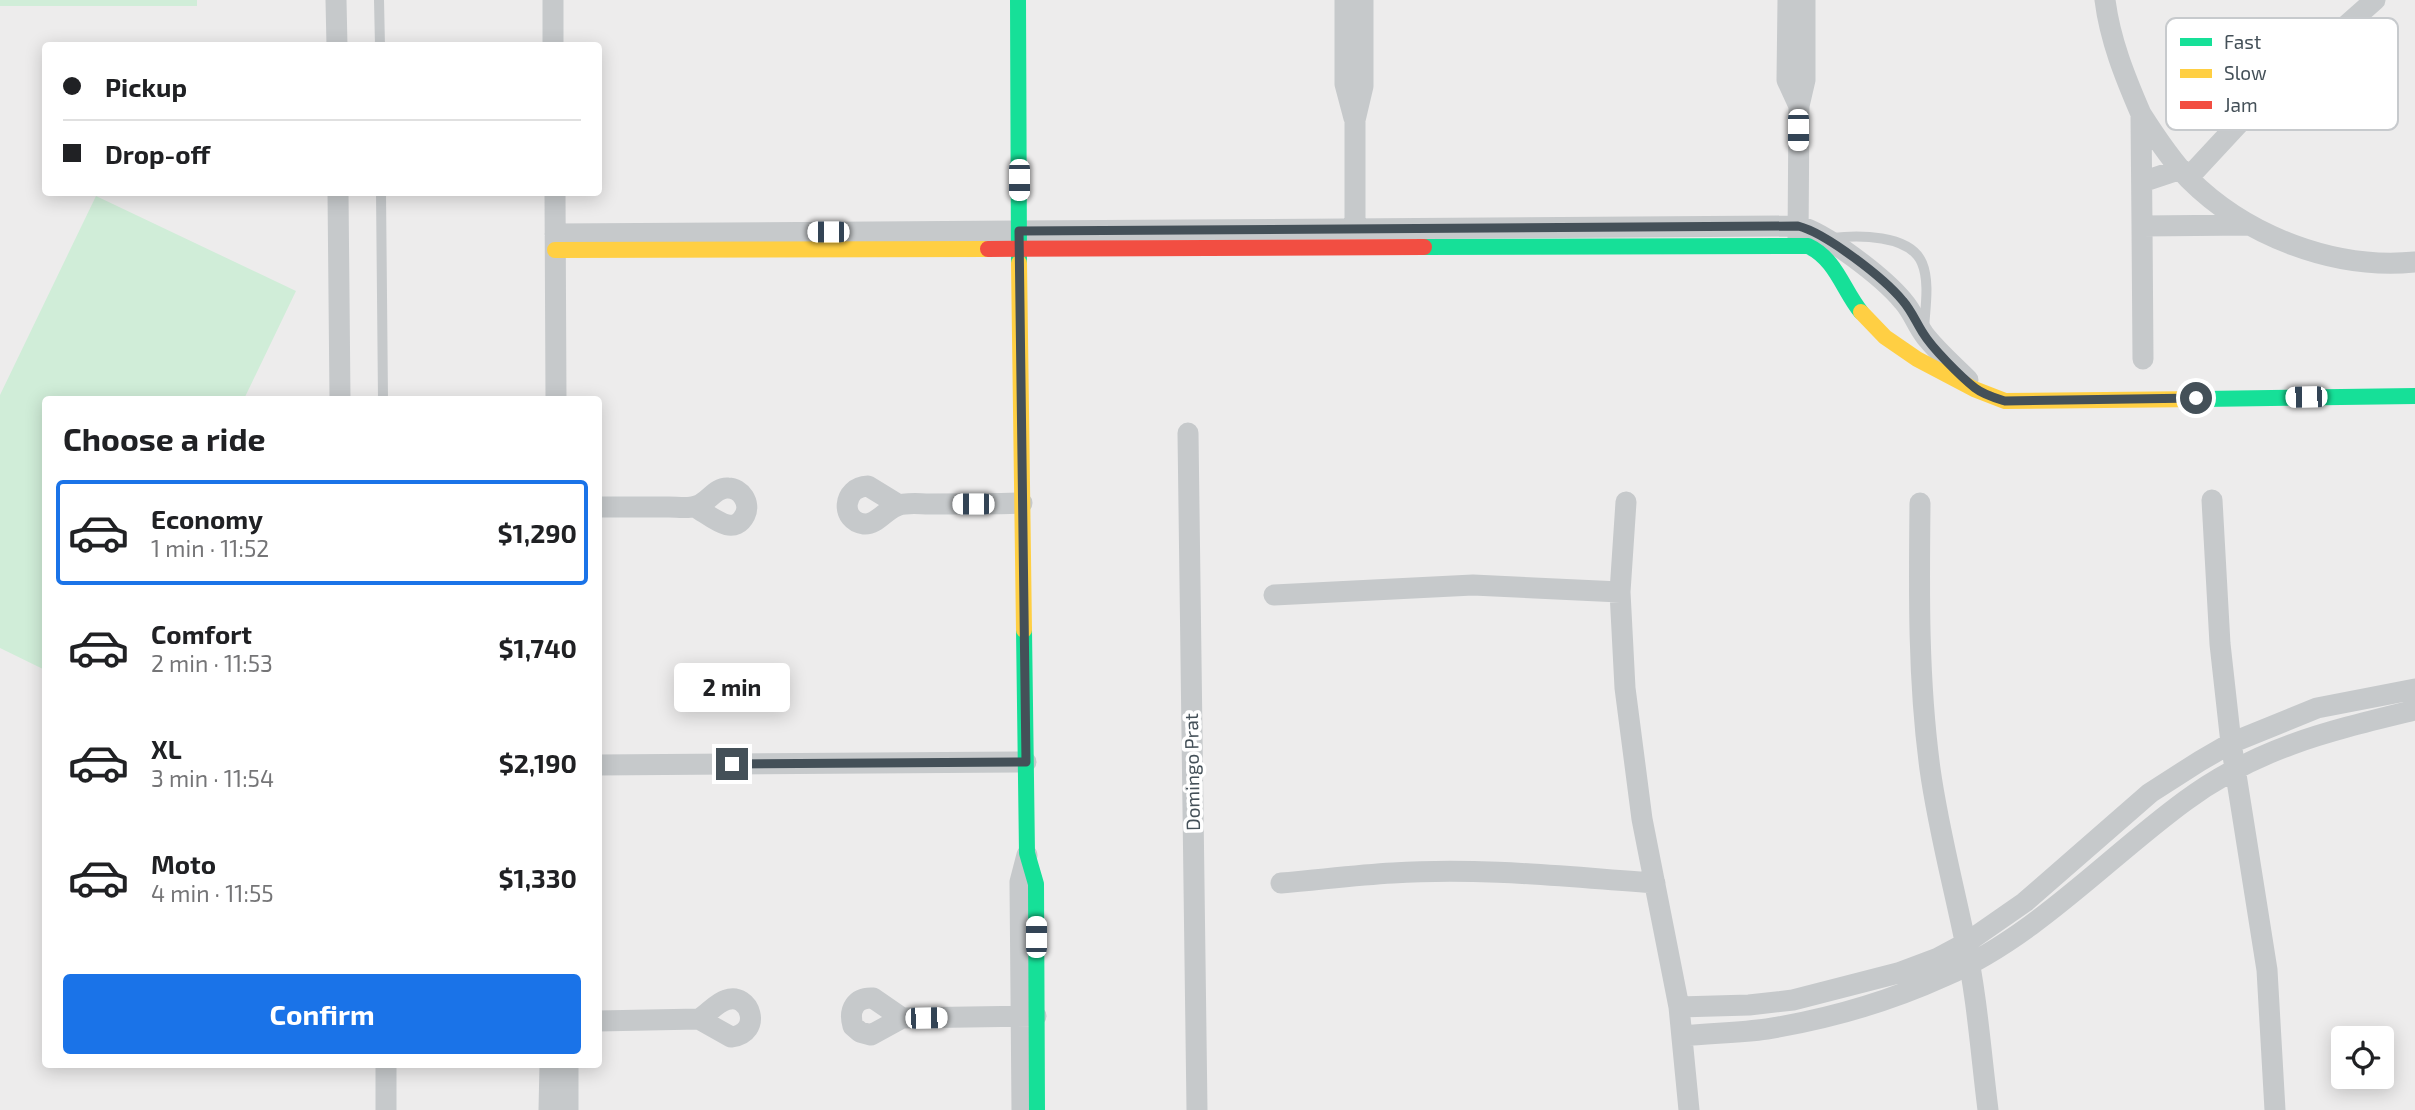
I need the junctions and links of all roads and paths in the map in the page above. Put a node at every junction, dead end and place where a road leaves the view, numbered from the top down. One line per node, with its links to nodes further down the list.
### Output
1 (337, 0): 12 (street)
2 (379, 0): 13 (lane)
3 (553, 0): 14 (street)
4 (1018, 0): 28 (street)
5 (1345, 0): 17 (street)
6 (1363, 0): 17 (street)
7 (1788, 0): 15 (street)
8 (1805, 0): 15 (street)
9 (2105, 0): 16 (street)
10 (2375, 0): 11 (street)
11 (2355, 18)
12 (337, 42)
13 (380, 42)
14 (554, 42)
15 (1798, 106): 29 (street)
16 (2141, 114): 19 (street); 20 (street)
17 (1355, 120): 27 (street)
18 (2233, 130): 19 (street)
19 (2189, 178): 20 (street); 24 (street); 25 (street)
20 (2142, 182): 26 (street)
21 (338, 196): 35 (street)
22 (381, 196): 36 (lane)
23 (555, 196): 30 (street)
24 (2189, 225): 25 (street); 26 (street)
25 (2249, 225): 31 (street)
26 (2142, 226): 33 (street)
27 (1355, 238): 28 (street); 29 (street)
28 (1019, 239): 30 (street); 42 (street)
29 (1810, 240): 32 (street); 32 (lane); 34 (street)
30 (555, 242): 37 (street)
31 (2415, 262)
32 (1924, 335): 34 (street)
33 (2143, 359)
34 (1976, 389): 38 (street)
35 (340, 396)
36 (383, 396)
37 (556, 396)
38 (2415, 396)
39 (1188, 433): 73 (street, Domingo Prat)
40 (2212, 500): 51 (street)
41 (1626, 502): 47 (street)
42 (1022, 503): 44 (street); 52 (street)
43 (1920, 503): 58 (street)
44 (899, 505)
45 (602, 507): 46 (street)
46 (695, 507)
47 (1620, 592): 48 (street); 57 (street)
48 (1274, 595)
49 (2415, 689): 51 (street)
50 (2415, 710): 54 (street)
51 (2231, 744): 54 (street); 58 (street)
52 (1026, 762): 53 (street); 55 (street)
53 (602, 765)
54 (2235, 770): 58 (street); 76 (street)
55 (1027, 853): 60 (street)
56 (1281, 883): 57 (street)
57 (1654, 883): 59 (street)
58 (1967, 953): 59 (street); 64 (street); 75 (street)
59 (1679, 1007): 64 (street)
60 (1029, 1016): 61 (street); 71 (street); 72 (street)
61 (902, 1018)
62 (699, 1019): 63 (street)
63 (602, 1021)
64 (1682, 1036): 74 (street)
65 (386, 1068): 68 (street)
66 (550, 1068): 69 (street)
67 (568, 1068): 70 (street)
68 (386, 1110)
69 (549, 1110)
70 (568, 1110)
71 (1022, 1110)
72 (1037, 1110)
73 (1197, 1110)
74 (1689, 1110)
75 (1988, 1110)
76 (2275, 1110)

